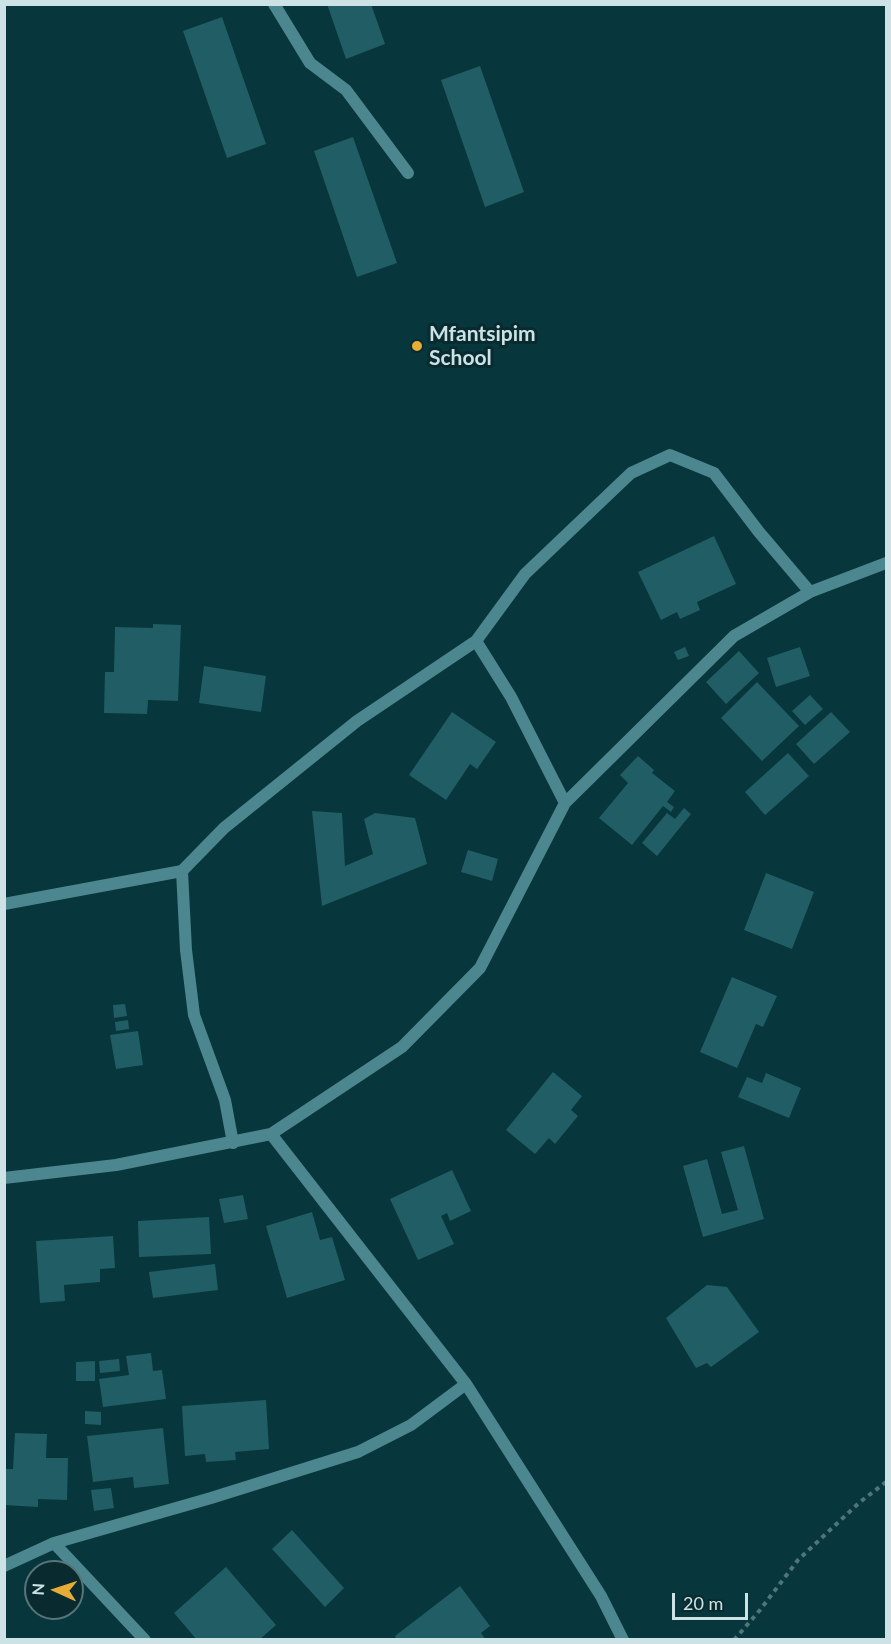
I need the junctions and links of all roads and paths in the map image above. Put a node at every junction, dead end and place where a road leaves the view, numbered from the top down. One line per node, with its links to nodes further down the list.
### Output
1 (274, 4): 2 (street)
2 (408, 173)
3 (886, 563): 4 (street)
4 (810, 592): 5 (street); 6 (street)
5 (476, 641): 6 (street); 7 (street)
6 (565, 804): 9 (street)
7 (182, 871): 8 (street); 10 (street)
8 (4, 904)
9 (272, 1134): 10 (street); 12 (street)
10 (233, 1143): 11 (street)
11 (4, 1178)
12 (466, 1384): 14 (street); 17 (street)
13 (886, 1482): 18 (path)
14 (54, 1543): 15 (street); 16 (street)
15 (4, 1566)
16 (145, 1640)
17 (623, 1640)
18 (734, 1640)

